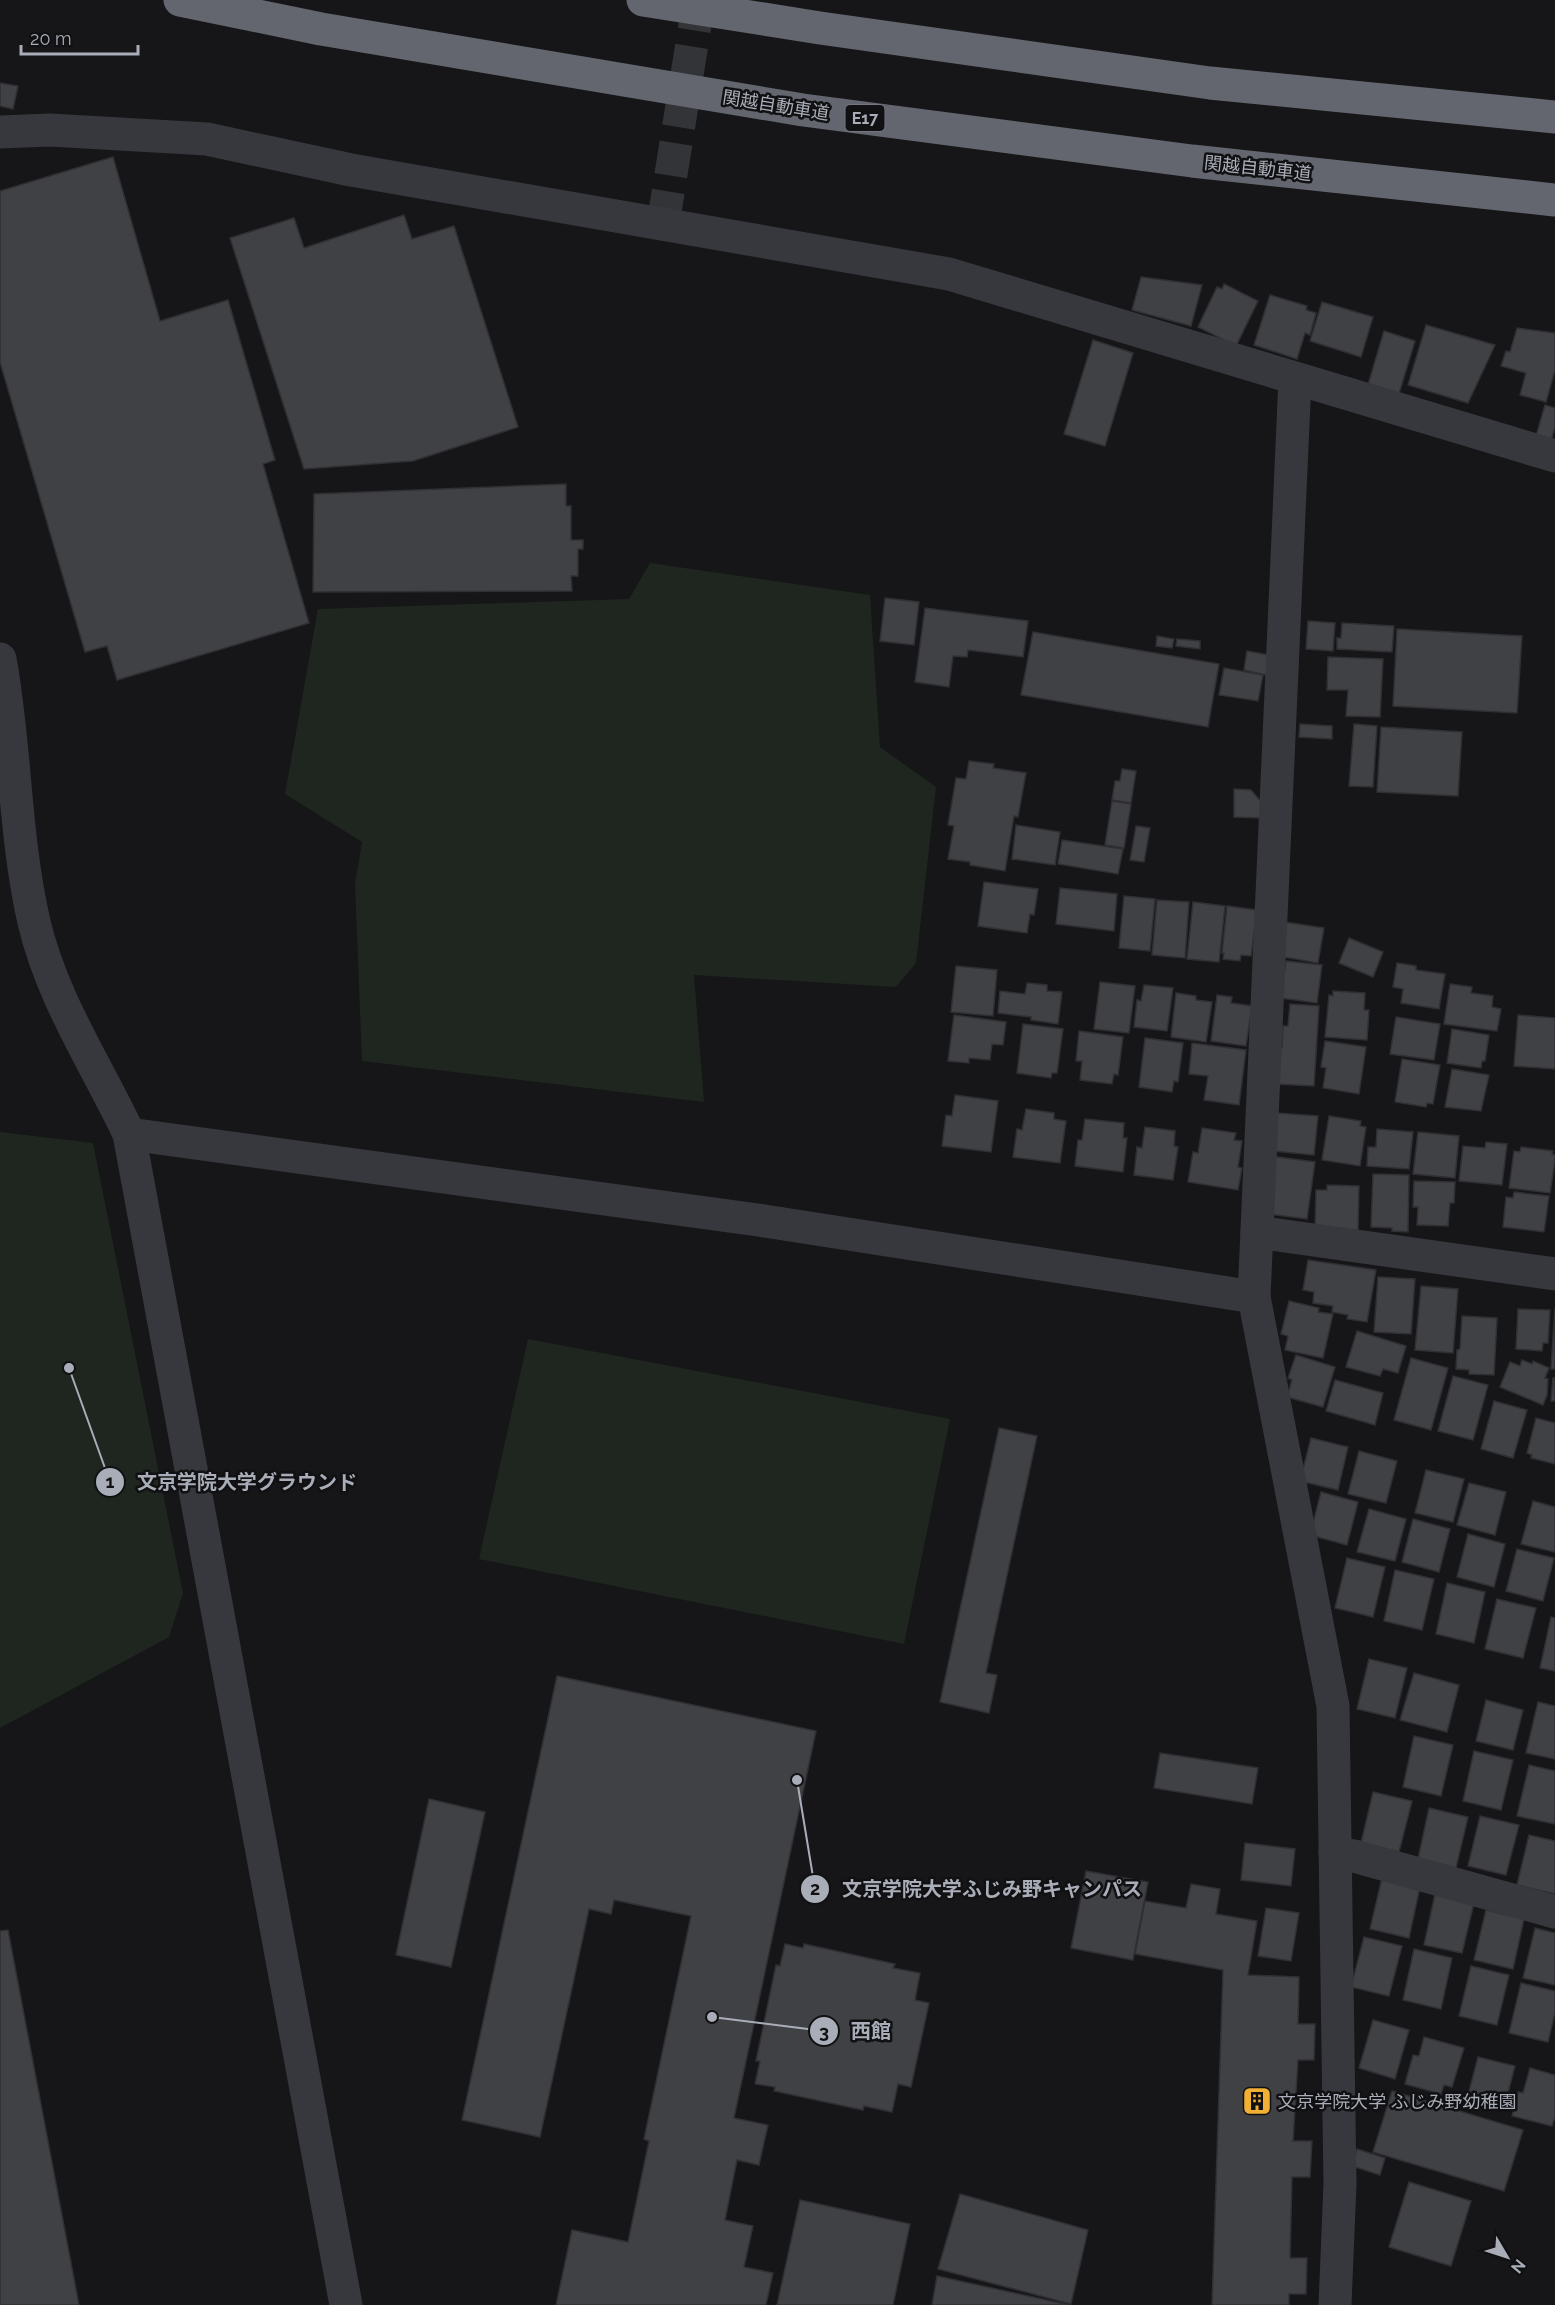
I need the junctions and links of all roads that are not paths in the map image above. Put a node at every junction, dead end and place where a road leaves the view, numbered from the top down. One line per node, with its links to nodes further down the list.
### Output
1 (180, 0): 5 (highway, 関越自動車道 / E17)
2 (643, 0): 3 (highway)
3 (1555, 117)
4 (0, 132): 6 (street)
5 (1555, 200)
6 (1295, 379): 7 (street); 10 (street)
7 (1555, 456)
8 (0, 658): 9 (street)
9 (129, 1134): 12 (street); 15 (street)
10 (1257, 1232): 11 (street); 12 (street)
11 (1555, 1274)
12 (1254, 1297): 13 (street)
13 (1335, 1853): 14 (street); 16 (street)
14 (1555, 1912)
15 (346, 2305)
16 (1335, 2305)

